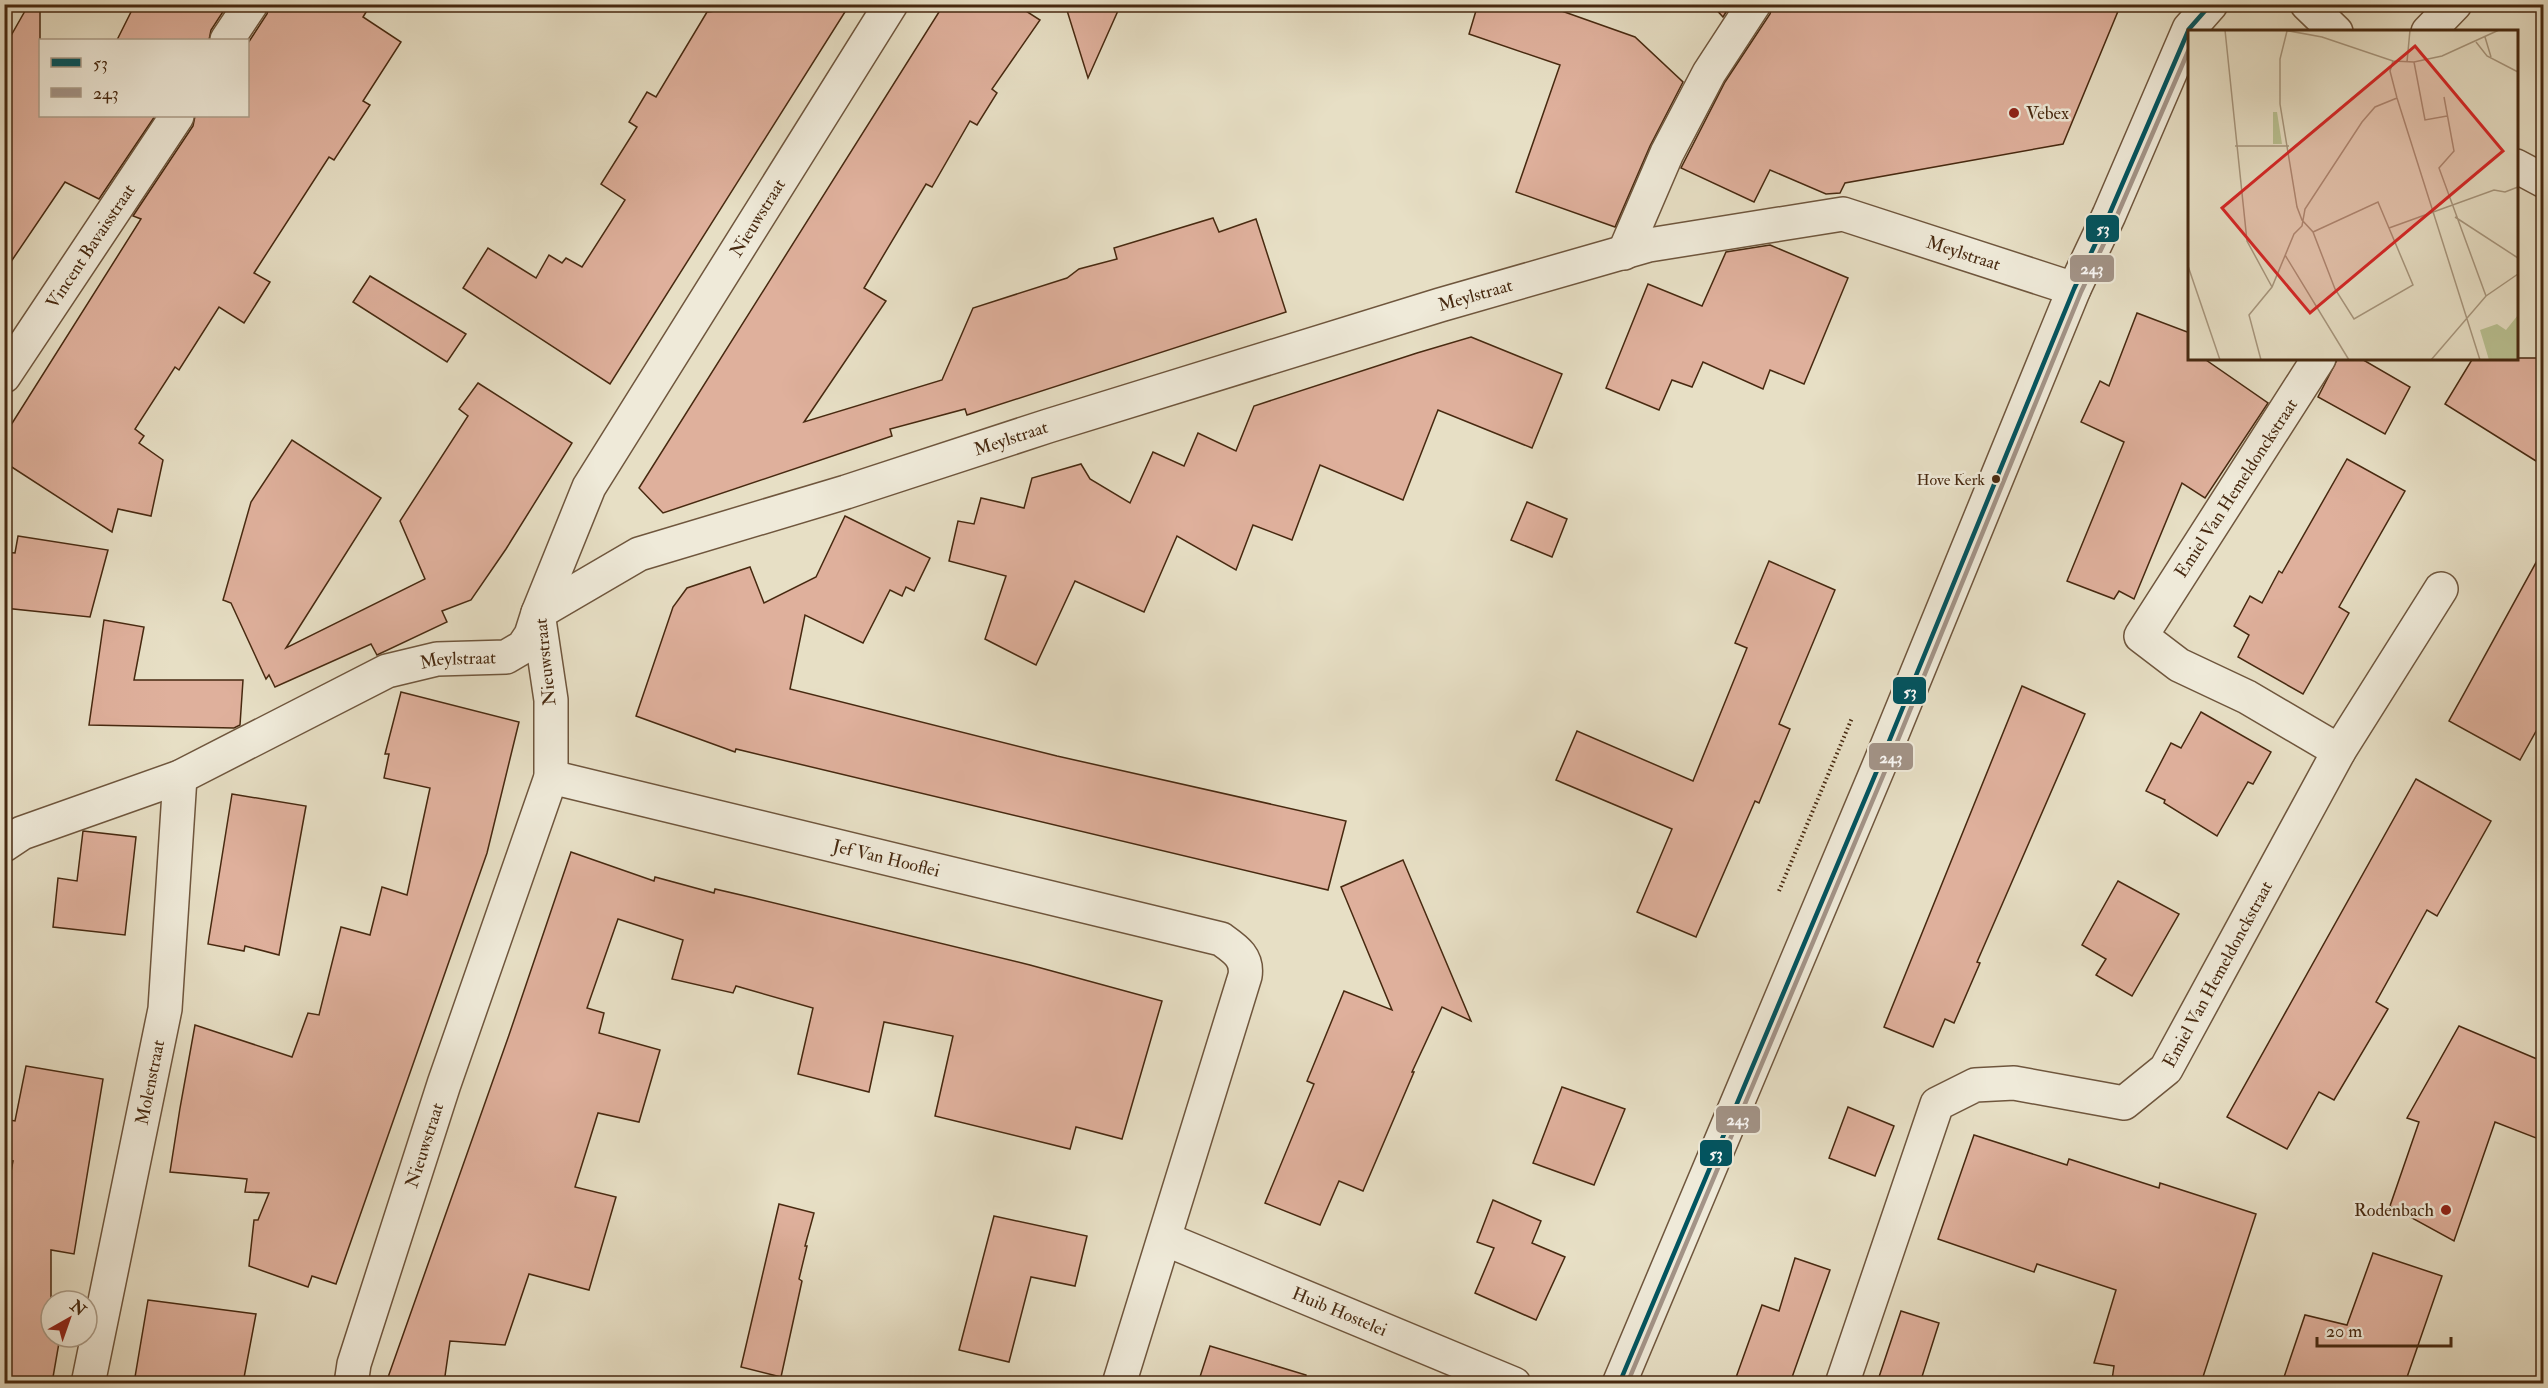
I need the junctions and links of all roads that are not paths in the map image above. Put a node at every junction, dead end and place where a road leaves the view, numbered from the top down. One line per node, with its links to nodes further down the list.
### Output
1 (251, 4): 9 (street)
2 (891, 4): 18 (street, Nieuwstraat)
3 (1754, 4): 13 (street)
4 (2211, 4): 14 (street)
5 (2307, 4): 7 (street)
6 (2456, 4): 8 (street)
7 (2334, 30)
8 (2430, 30)
9 (228, 39)
10 (176, 117): 16 (street, Vincent Bavaisstraat)
11 (2518, 167): 12 (street)
12 (2544, 181)
13 (1624, 253): 14 (street, Meylstraat); 18 (street, Meylstraat)
14 (2074, 289): 28 (street)
15 (2318, 360): 19 (street, Emiel Van Hemeldonckstraat)
16 (4, 376)
17 (2441, 589): 19 (street, Emiel Van Hemeldonckstraat)
18 (538, 613): 20 (street, Meylstraat); 21 (street, Nieuwstraat)
19 (2339, 752): 29 (street, Emiel Van Hemeldonckstraat)
20 (180, 777): 22 (street, Meylstraat); 24 (street, Molenstraat)
21 (551, 777): 23 (street, Jef Van Hooflei); 25 (street, Nieuwstraat)
22 (4, 845)
23 (1165, 1239): 26 (street); 27 (street, Huib Hostelei)
24 (88, 1383)
25 (351, 1383)
26 (1119, 1383)
27 (1514, 1383)
28 (1619, 1383)
29 (1842, 1383)

